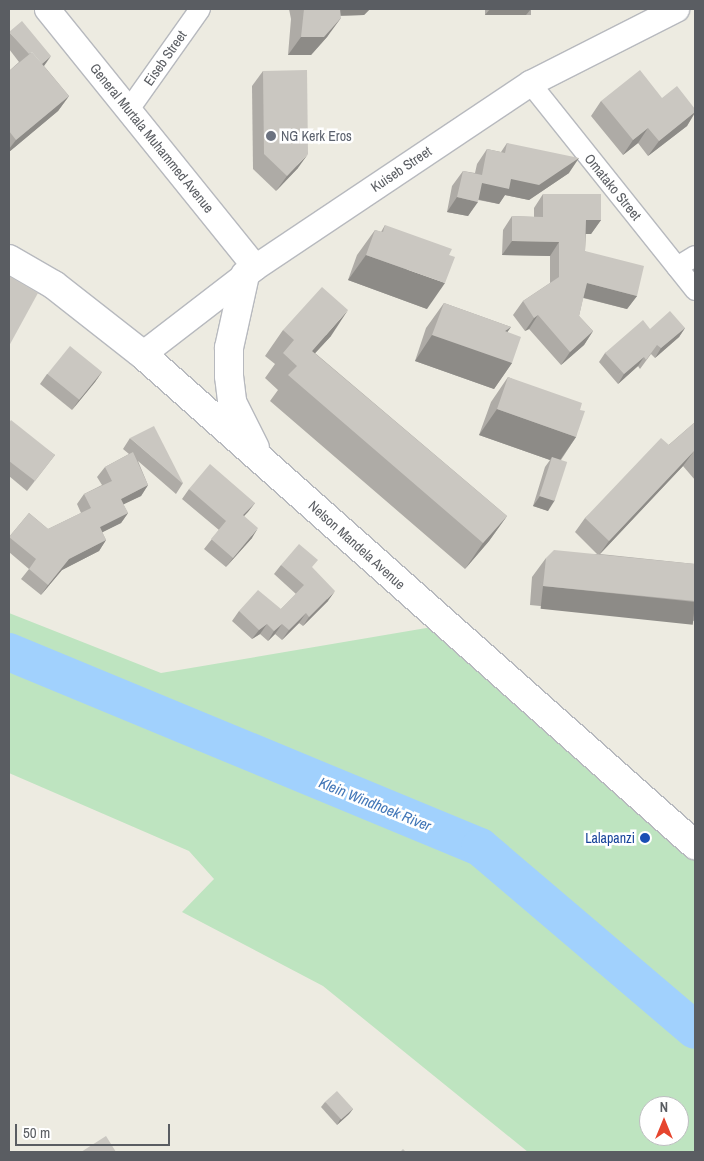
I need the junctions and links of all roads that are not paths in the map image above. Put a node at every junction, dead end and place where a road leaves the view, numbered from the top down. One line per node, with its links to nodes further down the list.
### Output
1 (47, 9): 5 (street, General Murtala Muhammed Avenue)
2 (200, 9): 5 (street, Eiseb Street)
3 (676, 9): 4 (street, Kuiseb Street)
4 (530, 83): 8 (street, Omatako Street); 9 (street, Kuiseb Street)
5 (130, 108): 9 (street, General Murtala Muhammed Avenue)
6 (695, 256): 8 (street)
7 (9, 259): 11 (main road, Nelson Mandela Avenue)
8 (677, 267): 10 (street, Omatako Street)
9 (250, 271): 11 (street, Kuiseb Street); 12 (main road)
10 (695, 290)
11 (142, 354): 12 (main road, Nelson Mandela Avenue)
12 (261, 460): 13 (main road, Nelson Mandela Avenue)
13 (695, 845)

